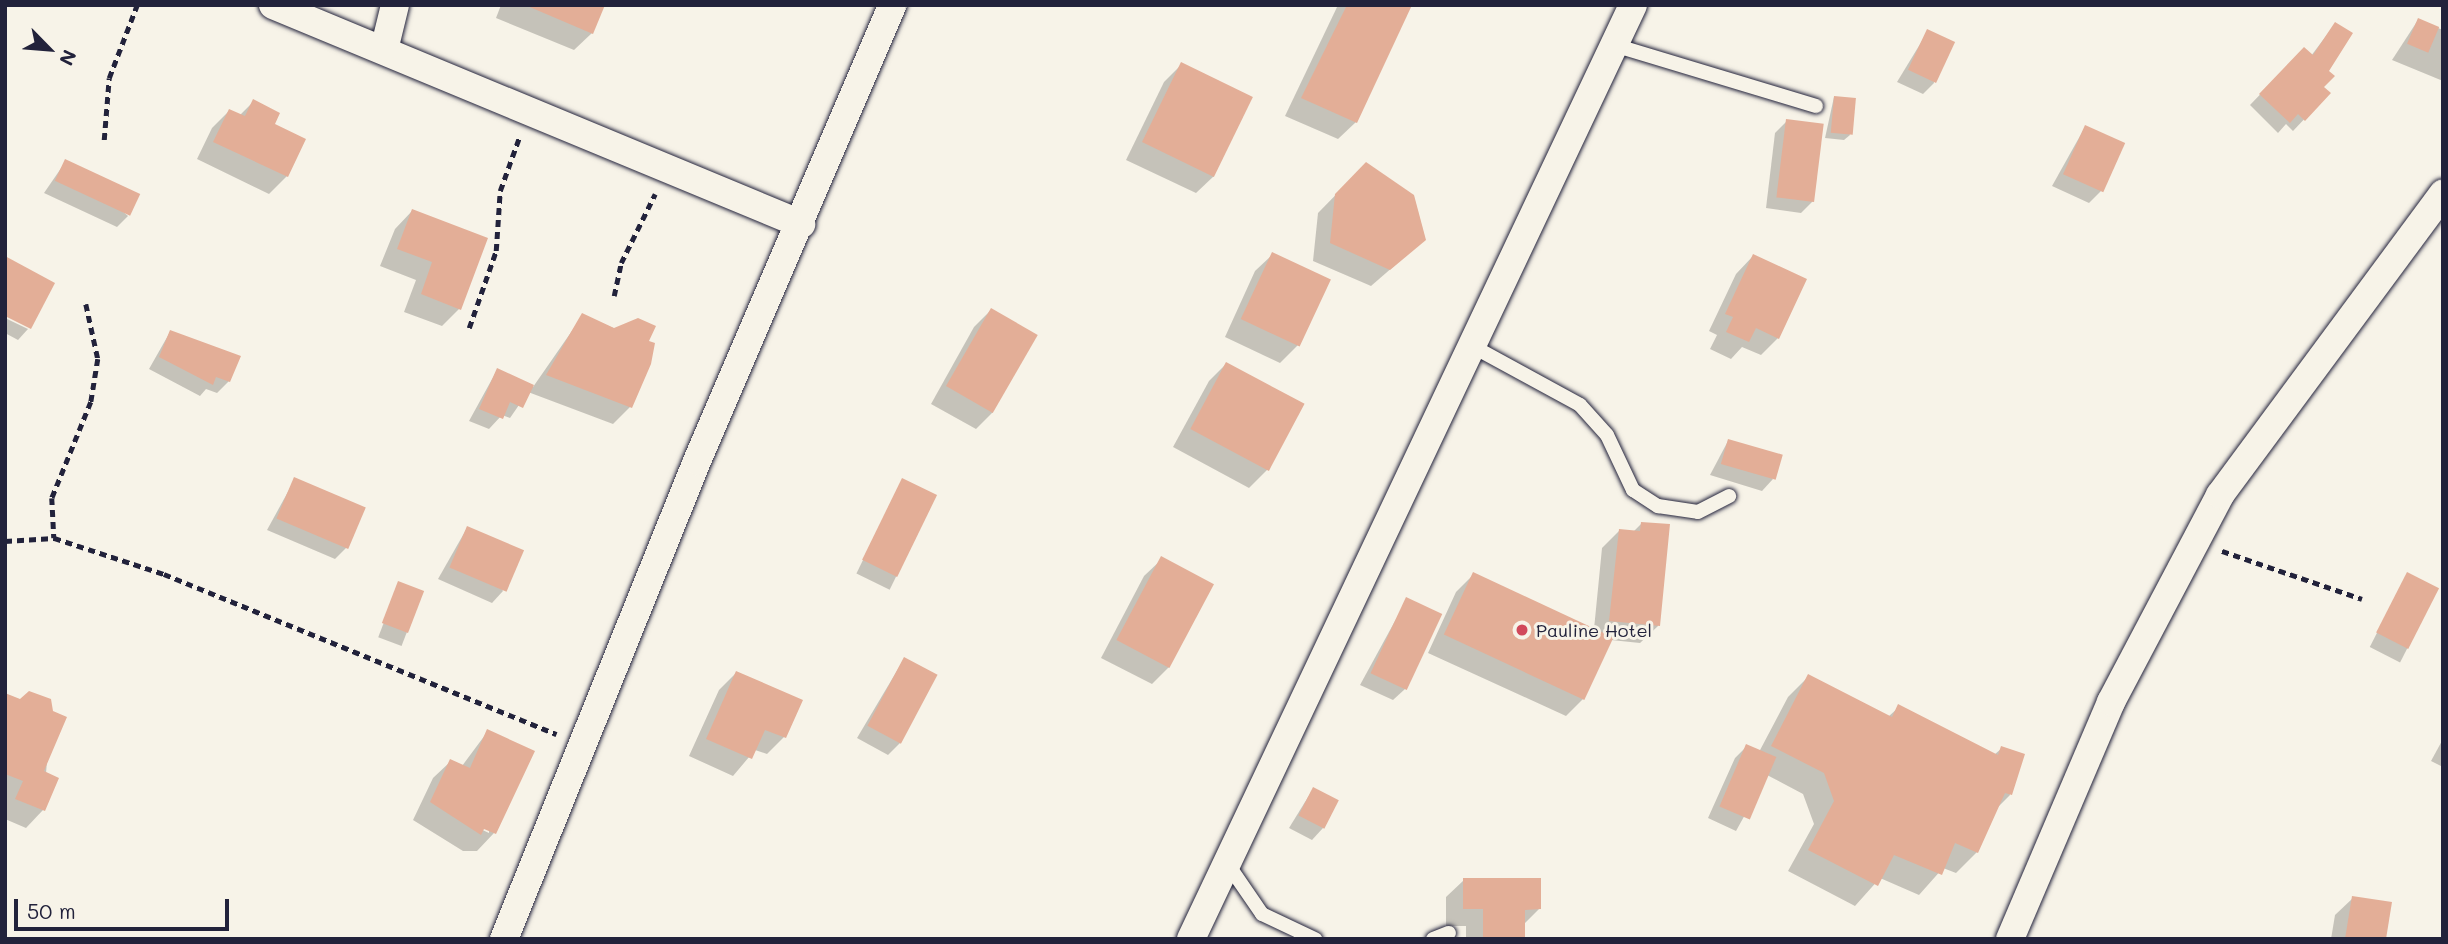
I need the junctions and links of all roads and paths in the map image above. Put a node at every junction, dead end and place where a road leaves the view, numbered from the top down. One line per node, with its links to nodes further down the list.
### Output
1 (137, 5): 10 (path)
2 (273, 5): 7 (street)
3 (396, 5): 7 (street)
4 (892, 5): 13 (street)
5 (1633, 5): 6 (street)
6 (1614, 45): 8 (lane); 17 (street)
7 (385, 46): 9 (street)
8 (1816, 106)
9 (532, 109): 11 (street); 16 (path)
10 (104, 140)
11 (669, 169): 13 (street); 14 (path)
12 (2443, 194): 21 (street)
13 (801, 224): 23 (street)
14 (614, 296)
15 (86, 304): 19 (path)
16 (469, 328)
17 (1472, 346): 18 (lane); 24 (street)
18 (1729, 496)
19 (54, 538): 20 (path); 23 (path)
20 (5, 541)
21 (2194, 542): 22 (path); 30 (street)
22 (2361, 599)
23 (580, 743): 26 (street)
24 (1225, 860): 27 (street); 28 (lane)
25 (1449, 933): 29 (lane)
26 (504, 939)
27 (1191, 939)
28 (1315, 939)
29 (1433, 939)
30 (2010, 939)

